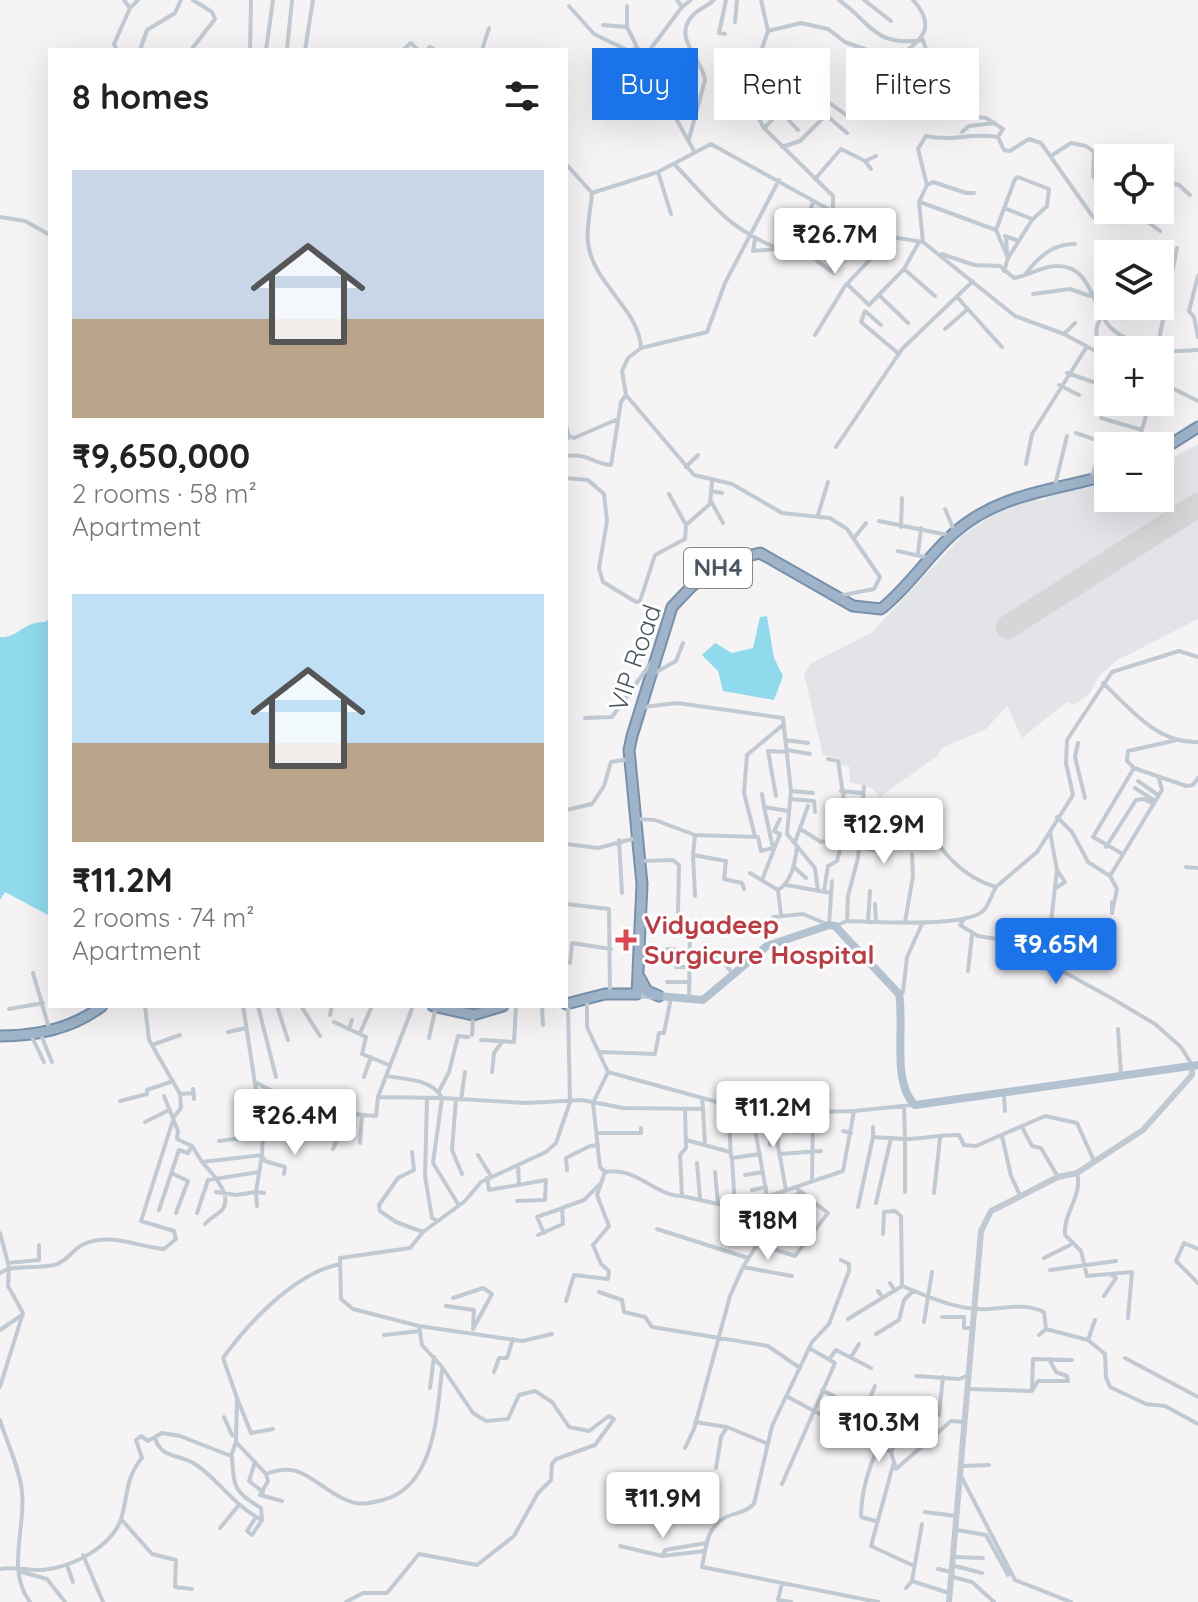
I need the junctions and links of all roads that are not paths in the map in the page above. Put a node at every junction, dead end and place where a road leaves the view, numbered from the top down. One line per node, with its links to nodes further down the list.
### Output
1 (124, 0): 21 (street)
2 (138, 0): 21 (street)
3 (181, 0): 31 (street)
4 (193, 0): 32 (street)
5 (251, 0): 33 (street)
6 (273, 0): 34 (street)
7 (292, 0): 35 (street)
8 (313, 0): 36 (street)
9 (677, 0): 20 (street)
10 (691, 0): 20 (street)
11 (714, 0): 52 (street)
12 (726, 0): 28 (street)
13 (737, 0): 23 (street)
14 (761, 0): 27 (street)
15 (839, 0): 29 (street)
16 (864, 0): 22 (street)
17 (913, 0): 29 (street)
18 (569, 6): 38 (street)
19 (627, 6): 25 (street)
20 (682, 7): 40 (street)
21 (130, 8): 30 (street)
22 (891, 21)
23 (735, 22)
24 (603, 25): 25 (street)
25 (627, 27): 39 (street)
26 (489, 28): 37 (street)
27 (768, 31): 29 (street); 47 (street)
28 (725, 34)
29 (920, 40): 41 (street)
30 (116, 48)
31 (141, 48)
32 (193, 48)
33 (250, 48)
34 (266, 48)
35 (287, 48)
36 (305, 48)
37 (483, 48)
38 (623, 48)
39 (635, 48)
40 (651, 48)
41 (927, 48)
42 (979, 119): 46 (street)
43 (677, 120): 52 (street)
44 (774, 120): 47 (street)
45 (790, 120): 48 (street)
46 (995, 123): 49 (street); 51 (street)
47 (764, 128): 53 (street)
48 (798, 130)
49 (962, 132)
50 (847, 133): 53 (street)
51 (998, 137): 58 (street); 70 (street)
52 (689, 141): 54 (street)
53 (782, 147): 67 (street)
54 (694, 151): 60 (street); 68 (street)
55 (1094, 152): 58 (street)
56 (1094, 152): 66 (street)
57 (876, 156): 59 (street)
58 (1051, 156): 65 (street)
59 (865, 161): 62 (street); 67 (street)
60 (674, 165): 63 (street); 86 (street)
61 (568, 166): 71 (street)
62 (871, 169)
63 (658, 172): 71 (street); 78 (street)
64 (1072, 172): 65 (street)
65 (1065, 173): 83 (street)
66 (1094, 177)
67 (815, 179): 77 (street)
68 (779, 180): 74 (street); 86 (street)
69 (1174, 184): 73 (street)
70 (927, 185): 72 (street); 75 (street)
71 (592, 193): 121 (street)
72 (974, 193)
73 (1190, 195)
74 (814, 201): 77 (street); 88 (street)
75 (919, 202): 82 (street); 90 (street)
76 (1004, 208): 80 (street); 80 (street); 82 (street)
77 (833, 211): 81 (street)
78 (671, 214)
79 (0, 217): 84 (street)
80 (1032, 220): 94 (street)
81 (863, 228): 85 (street); 95 (street)
82 (996, 230): 94 (street)
83 (1160, 231)
84 (48, 234)
85 (885, 236): 90 (street); 101 (street)
86 (748, 237): 87 (street); 121 (street)
87 (755, 239): 87 (street)
88 (790, 239)
89 (1016, 240): 94 (street)
90 (921, 242): 93 (street); 96 (street)
91 (1075, 244): 99 (street)
92 (1177, 248): 118 (street)
93 (937, 251): 97 (street); 100 (street)
94 (1008, 256): 97 (street)
95 (817, 261)
96 (904, 269): 104 (street); 105 (street)
97 (1004, 271): 99 (street)
98 (1198, 276): 102 (street)
99 (1024, 277): 106 (street)
100 (973, 281): 107 (street); 115 (street)
101 (847, 284): 104 (street); 116 (street)
102 (1196, 292): 119 (street)
103 (1033, 294): 106 (street)
104 (879, 295): 111 (street)
105 (935, 296)
106 (1090, 296): 108 (street)
107 (957, 297): 109 (street); 126 (street)
108 (1094, 303)
109 (968, 309): 114 (street); 120 (street)
110 (1105, 320): 117 (street)
111 (908, 323)
112 (1075, 323): 115 (street)
113 (881, 325): 126 (street)
114 (945, 329)
115 (1064, 334): 122 (street)
116 (815, 335)
117 (1126, 336)
118 (1160, 336)
119 (1198, 337)
120 (1002, 347)
121 (641, 348): 131 (street)
122 (1086, 348): 124 (street); 127 (street)
123 (1198, 350): 125 (street)
124 (1094, 351)
125 (1174, 354)
126 (900, 356): 145 (street)
127 (1067, 373): 128 (street); 129 (street)
128 (1094, 382)
129 (1059, 385): 132 (street); 148 (street)
130 (1174, 389): 133 (street)
131 (626, 395): 136 (street); 149 (street)
132 (1079, 395)
133 (1198, 401)
134 (1146, 416): 138 (street)
135 (1101, 418): 138 (street)
136 (618, 419): 141 (street); 147 (street)
137 (1198, 427): 144 (highway)
138 (1142, 430)
139 (568, 432): 141 (street)
140 (1076, 433): 143 (street)
141 (569, 436)
142 (1067, 436): 156 (street)
143 (1094, 439)
144 (1174, 442)
145 (836, 447)
146 (698, 455): 149 (street)
147 (568, 456)
148 (1026, 464)
149 (686, 467): 154 (street)
150 (1094, 471): 153 (street)
151 (568, 478): 167 (street)
152 (1094, 478): 153 (highway, VIP Road / NH4)
153 (1091, 479): 156 (highway, VIP Road / NH4)
154 (712, 482): 157 (street); 163 (street)
155 (828, 482): 163 (street)
156 (1054, 488): 170 (highway, VIP Road / NH4)
157 (711, 491): 158 (street); 161 (street)
158 (722, 493)
159 (669, 494): 167 (street)
160 (902, 498): 168 (street)
161 (710, 499): 165 (street); 167 (street)
162 (945, 509): 170 (street)
163 (818, 515): 171 (street)
164 (879, 521): 168 (street)
165 (723, 523)
166 (866, 523): 171 (street)
167 (686, 525)
168 (901, 527): 169 (street)
169 (921, 528): 170 (street); 173 (street)
170 (953, 534): 174 (highway, VIP Road / NH4)
171 (854, 538): 175 (street)
172 (898, 551): 173 (street)
173 (918, 553): 174 (street)
174 (932, 559): 175 (highway, VIP Road / NH4)
175 (836, 596): 177 (highway, VIP Road / NH4)
176 (683, 643): 179 (street)
177 (656, 655): 179 (highway, VIP Road / NH4); 181 (street)
178 (1198, 657): 180 (street)
179 (651, 675): 182 (highway, VIP Road / NH4)
180 (1103, 683): 187 (street); 190 (street)
181 (637, 684): 182 (street); 184 (street)
182 (647, 690): 183 (highway, VIP Road / NH4)
183 (640, 710): 185 (street); 193 (highway, VIP Road / NH4)
184 (585, 718)
185 (784, 724): 186 (street); 221 (street)
186 (785, 740): 189 (street); 191 (street)
187 (1177, 740): 188 (street); 195 (street)
188 (1198, 742)
189 (808, 743)
190 (1066, 745): 204 (street); 213 (street)
191 (787, 751): 192 (street); 203 (street); 203 (street)
192 (810, 754)
193 (630, 758): 208 (street); 214 (highway, VIP Road / NH4)
194 (828, 759): 200 (street)
195 (1134, 768): 197 (street); 228 (street)
196 (1198, 778): 197 (street)
197 (1159, 779): 205 (street)
198 (1138, 781): 205 (street)
199 (1135, 788): 205 (street)
200 (841, 791): 211 (street); 227 (street)
201 (813, 793): 203 (street)
202 (762, 794): 207 (street)
203 (791, 795): 209 (street); 210 (street)
204 (1085, 798)
205 (1156, 800): 228 (street); 231 (street)
206 (808, 806): 216 (street)
207 (764, 807): 209 (street); 229 (street)
208 (568, 810)
209 (788, 811): 219 (street)
210 (815, 812)
211 (846, 813)
212 (925, 814): 244 (street)
213 (1057, 817): 217 (street); 239 (street)
214 (637, 819): 220 (street); 222 (highway, VIP Road / NH4)
215 (780, 819): 218 (street)
216 (802, 830): 224 (street); 248 (street)
217 (1049, 830): 237 (street); 244 (street)
218 (780, 834): 219 (street); 229 (street)
219 (787, 834): 224 (street)
220 (695, 835): 221 (street); 232 (street)
221 (755, 836): 229 (street)
222 (638, 838): 223 (street); 233 (highway, VIP Road / NH4)
223 (619, 840): 226 (street); 250 (street)
224 (796, 843): 234 (street); 248 (street)
225 (883, 843): 227 (street)
226 (568, 844)
227 (859, 847): 258 (street)
228 (1106, 847): 231 (street)
229 (774, 851): 241 (street)
230 (912, 854): 261 (street)
231 (1123, 854): 239 (street)
232 (693, 855): 245 (street); 252 (street)
233 (640, 861): 263 (street); 278 (highway, VIP Road / NH4)
234 (794, 867): 240 (street); 243 (street)
235 (1186, 867): 236 (street)
236 (1198, 868)
237 (1057, 870): 246 (street); 246 (street)
238 (750, 873): 241 (street)
239 (1110, 876): 253 (street)
240 (806, 878)
241 (762, 880): 247 (street)
242 (832, 881): 251 (street)
243 (786, 885): 247 (street); 248 (street)
244 (996, 887): 257 (street)
245 (744, 889)
246 (1055, 889): 262 (street)
247 (778, 890): 256 (street)
248 (821, 891): 251 (street)
249 (870, 891): 259 (street)
250 (622, 893)
251 (831, 893): 266 (street)
252 (695, 896)
253 (1112, 902)
254 (568, 904): 269 (street)
255 (875, 904): 260 (street)
256 (781, 915): 266 (street); 268 (street)
257 (965, 918): 264 (street); 267 (street)
258 (847, 921): 259 (street); 266 (street)
259 (868, 922): 260 (street)
260 (876, 922): 261 (street)
261 (905, 922): 264 (street)
262 (1051, 922)
263 (684, 924): 265 (street); 271 (street)
264 (922, 924): 284 (street)
265 (659, 925)
266 (832, 926): 268 (main road); 284 (main road)
267 (970, 933): 276 (street); 331 (street)
268 (767, 946): 279 (main road)
269 (611, 949): 273 (street); 282 (street)
270 (667, 949): 271 (street)
271 (690, 951): 275 (street)
272 (708, 961): 279 (street)
273 (570, 963)
274 (676, 967): 275 (street)
275 (690, 967): 281 (street)
276 (968, 971)
277 (33, 973): 289 (street)
278 (639, 974): 282 (highway); 283 (highway, VIP Road / NH4); 285 (highway)
279 (734, 975): 288 (main road)
280 (667, 982): 281 (street)
281 (690, 982): 288 (street)
282 (612, 994): 283 (highway); 287 (highway)
283 (637, 994): 285 (main road)
284 (899, 994): 356 (main road)
285 (659, 996): 286 (main road)
286 (671, 998): 288 (main road); 326 (street)
287 (587, 999): 290 (highway); 326 (street)
288 (689, 1001)
289 (43, 1003): 306 (street); 315 (street)
290 (568, 1004)
291 (99, 1008): 315 (highway)
292 (145, 1008): 325 (street)
293 (243, 1008): 312 (street)
294 (259, 1008): 338 (street)
295 (278, 1008): 322 (street)
296 (302, 1008): 320 (street)
297 (332, 1008): 307 (street)
298 (371, 1008): 317 (street)
299 (412, 1008): 330 (street)
300 (435, 1008): 321 (street)
301 (440, 1008): 308 (highway)
302 (496, 1008): 308 (highway)
303 (516, 1008): 324 (street)
304 (542, 1008): 311 (street)
305 (567, 1008): 352 (street)
306 (9, 1009)
307 (330, 1015)
308 (473, 1015): 341 (street)
309 (352, 1020): 313 (street)
310 (334, 1022): 313 (street)
311 (543, 1025)
312 (246, 1028): 316 (street); 336 (street)
313 (349, 1029): 317 (street)
314 (1118, 1029): 335 (street)
315 (40, 1032): 319 (highway); 328 (street); 329 (street)
316 (228, 1032)
317 (360, 1034): 327 (street)
318 (180, 1035): 325 (street)
319 (0, 1036)
320 (320, 1036)
321 (429, 1038)
322 (288, 1040)
323 (481, 1040): 324 (street)
324 (502, 1042): 333 (street)
325 (152, 1045): 340 (street)
326 (601, 1052): 334 (street)
327 (371, 1057): 330 (street); 339 (street)
328 (44, 1062)
329 (52, 1062)
330 (389, 1065): 337 (street)
331 (1195, 1065): 335 (main road); 401 (street)
332 (465, 1072): 350 (street)
333 (492, 1072)
334 (608, 1072): 349 (street); 353 (street)
335 (1121, 1075): 344 (main road)
336 (253, 1076): 354 (street); 378 (street)
337 (386, 1076): 341 (street); 346 (street)
338 (276, 1077)
339 (364, 1077)
340 (173, 1081): 342 (street); 351 (street)
341 (439, 1091): 348 (street)
342 (180, 1094): 343 (street); 368 (street)
343 (194, 1094)
344 (1004, 1095): 356 (main road); 365 (street)
345 (164, 1096): 363 (street)
346 (378, 1097): 347 (street); 367 (street)
347 (427, 1098): 348 (street); 454 (street)
348 (442, 1098): 350 (street); 444 (street)
349 (702, 1098): 355 (street); 360 (street)
350 (459, 1099): 352 (street); 413 (street)
351 (120, 1101)
352 (570, 1102): 353 (street); 403 (street)
353 (593, 1103): 359 (street); 376 (street)
354 (299, 1105)
355 (728, 1105): 358 (street); 399 (street)
356 (915, 1105): 357 (street)
357 (904, 1106): 364 (street); 383 (street)
358 (751, 1107): 361 (street); 395 (street)
359 (685, 1109): 360 (street); 384 (street)
360 (703, 1109): 388 (street)
361 (770, 1109): 362 (street); 389 (street)
362 (778, 1109): 366 (street); 396 (street)
363 (169, 1110): 368 (street); 369 (street)
364 (854, 1111): 366 (street); 377 (street)
365 (1005, 1111)
366 (813, 1112): 373 (street)
367 (362, 1115): 386 (street); 391 (street)
368 (174, 1117): 390 (street); 472 (street)
369 (145, 1122)
370 (873, 1127): 380 (street)
371 (1022, 1127): 379 (street); 401 (street); 416 (street)
372 (641, 1128): 376 (street)
373 (813, 1130): 375 (street); 392 (street)
374 (843, 1131): 377 (street)
375 (794, 1132)
376 (598, 1133): 387 (street)
377 (851, 1133): 419 (street)
378 (263, 1135): 385 (street); 397 (street)
379 (1002, 1136): 382 (street); 435 (street)
380 (873, 1137): 381 (street); 446 (street)
381 (891, 1138): 383 (street); 441 (street)
382 (940, 1138): 383 (street); 433 (street)
383 (905, 1139): 431 (street)
384 (686, 1140): 388 (street); 436 (street)
385 (219, 1141)
386 (360, 1143)
387 (598, 1145): 404 (street); 407 (street)
388 (705, 1145): 399 (street)
389 (770, 1145)
390 (192, 1146): 400 (street); 410 (street)
391 (333, 1149)
392 (812, 1151): 393 (street); 396 (street); 419 (street)
393 (821, 1151)
394 (412, 1152): 459 (street)
395 (760, 1154): 399 (street); 409 (street)
396 (779, 1154): 425 (street)
397 (262, 1155): 400 (street); 406 (street); 412 (street)
398 (478, 1155): 415 (street)
399 (731, 1155): 448 (street)
400 (202, 1162): 417 (street)
401 (1094, 1162): 411 (street)
402 (697, 1163): 438 (street)
403 (518, 1165): 415 (street); 421 (street)
404 (567, 1170)
405 (191, 1172): 418 (street)
406 (259, 1172): 417 (street); 430 (street)
407 (605, 1172): 420 (street); 436 (street)
408 (715, 1172): 442 (street)
409 (763, 1172): 414 (street); 422 (street)
410 (171, 1173): 418 (street); 449 (street)
411 (1077, 1173): 416 (street); 463 (street)
412 (284, 1174)
413 (462, 1174)
414 (745, 1175)
415 (489, 1177): 421 (street); 444 (street)
416 (1058, 1177): 435 (street)
417 (217, 1179): 434 (street); 451 (street)
418 (188, 1181): 450 (street)
419 (812, 1181): 423 (street)
420 (601, 1182): 447 (street); 490 (street)
421 (519, 1185): 427 (street)
422 (766, 1187): 424 (street); 437 (street)
423 (795, 1187): 425 (street); 428 (street)
424 (752, 1190)
425 (786, 1190): 437 (street)
426 (539, 1191): 427 (street)
427 (545, 1191): 439 (street)
428 (800, 1191): 443 (street); 458 (street)
429 (216, 1192): 434 (street)
430 (256, 1192): 432 (street); 434 (street); 445 (street)
431 (905, 1192)
432 (264, 1193)
433 (934, 1193)
434 (224, 1194): 455 (street)
435 (1020, 1195): 493 (street)
436 (682, 1196): 438 (street)
437 (767, 1196): 453 (street)
438 (700, 1198): 442 (street)
439 (545, 1200): 440 (street); 452 (street)
440 (517, 1201)
441 (876, 1203)
442 (718, 1204): 448 (street)
443 (816, 1204): 456 (street); 462 (street)
444 (459, 1205): 454 (street)
445 (257, 1206)
446 (858, 1207)
447 (562, 1208): 452 (street); 452 (street)
448 (735, 1208): 453 (street)
449 (159, 1210)
450 (176, 1213)
451 (197, 1213)
452 (547, 1213)
453 (759, 1214): 462 (street)
454 (438, 1220): 459 (street)
455 (205, 1224)
456 (795, 1228)
457 (657, 1229): 466 (street)
458 (770, 1230)
459 (423, 1232): 470 (street)
460 (0, 1233): 472 (street)
461 (883, 1234): 481 (street)
462 (761, 1237): 466 (street)
463 (1070, 1242): 467 (street); 471 (street)
464 (39, 1245): 472 (street)
465 (1198, 1249): 480 (street)
466 (748, 1258): 473 (street)
467 (1044, 1258)
468 (841, 1260): 514 (street)
469 (1116, 1261): 471 (street)
470 (340, 1264): 501 (street); 536 (street)
471 (1084, 1264): 474 (street); 477 (street)
472 (8, 1265): 476 (street); 495 (street)
473 (743, 1267): 478 (street); 510 (street)
474 (1050, 1270)
475 (932, 1272): 486 (street)
476 (0, 1273)
477 (1108, 1273): 487 (street); 497 (street)
478 (792, 1276)
479 (890, 1283): 483 (street)
480 (1198, 1283)
481 (902, 1286): 483 (street); 484 (street)
482 (878, 1291): 489 (street)
483 (895, 1291): 489 (street)
484 (913, 1291): 486 (street); 506 (street)
485 (599, 1292): 510 (street)
486 (925, 1296): 493 (street); 500 (street)
487 (1104, 1296)
488 (453, 1298): 505 (street)
489 (883, 1298): 494 (street)
490 (566, 1301)
491 (859, 1304): 494 (street)
492 (446, 1306): 505 (street)
493 (973, 1308): 502 (street); 503 (street)
494 (863, 1310): 498 (street)
495 (23, 1313): 504 (street); 529 (street)
496 (942, 1317): 502 (street)
497 (1128, 1318)
498 (848, 1319)
499 (1095, 1320): 512 (street)
500 (924, 1322)
501 (419, 1328): 505 (street); 508 (street); 515 (street)
502 (972, 1328): 525 (street)
503 (1046, 1329): 509 (street); 512 (street)
504 (0, 1330)
505 (471, 1330): 511 (street)
506 (883, 1330)
507 (552, 1334): 511 (street)
508 (384, 1335)
509 (1039, 1335)
510 (718, 1338): 522 (street); 544 (street)
511 (513, 1339): 524 (street)
512 (1088, 1340): 546 (street)
513 (859, 1344): 516 (street)
514 (809, 1348): 517 (street); 522 (street)
515 (434, 1357): 521 (street); 530 (street)
516 (851, 1357): 517 (street); 523 (street)
517 (830, 1358): 532 (street)
518 (1125, 1358): 535 (street)
519 (1049, 1359): 520 (street); 533 (street); 533 (street)
520 (1072, 1360)
521 (442, 1367): 563 (street); 602 (street)
522 (800, 1368): 534 (street)
523 (871, 1368)
524 (494, 1372)
525 (969, 1375): 527 (street); 531 (street)
526 (916, 1376): 527 (street)
527 (943, 1377): 539 (street)
528 (875, 1386): 549 (street)
529 (0, 1387)
530 (430, 1388)
531 (968, 1389): 533 (street); 545 (street)
532 (822, 1390): 537 (street); 538 (street)
533 (1032, 1391)
534 (788, 1397): 538 (street); 553 (street)
535 (1198, 1397)
536 (237, 1398): 548 (street); 551 (street)
537 (849, 1404)
538 (813, 1410): 549 (street); 565 (street)
539 (939, 1415)
540 (882, 1416): 552 (street)
541 (224, 1417): 551 (street)
542 (0, 1420): 587 (street)
543 (906, 1420): 556 (street)
544 (695, 1422): 547 (street); 555 (street)
545 (966, 1422): 559 (street); 561 (street)
546 (1198, 1424)
547 (727, 1427): 553 (street); 562 (street)
548 (273, 1429)
549 (856, 1433): 552 (street)
550 (155, 1438): 557 (street); 568 (street); 572 (street)
551 (236, 1439): 557 (street); 558 (street)
552 (870, 1441): 554 (street)
553 (766, 1443): 578 (street)
554 (879, 1445): 556 (street); 574 (street)
555 (685, 1448)
556 (891, 1452): 559 (street)
557 (231, 1456): 573 (street)
558 (255, 1462): 563 (street); 566 (street)
559 (893, 1463): 574 (street)
560 (989, 1465): 561 (street)
561 (962, 1466): 564 (street)
562 (716, 1468)
563 (266, 1474): 566 (street)
564 (961, 1476): 571 (street); 606 (street)
565 (782, 1484)
566 (263, 1492): 567 (street)
567 (282, 1501)
568 (240, 1505): 570 (street); 576 (street)
569 (925, 1512): 571 (street)
570 (256, 1517): 573 (street); 573 (street)
571 (958, 1517): 577 (street)
572 (121, 1519): 581 (street); 597 (street)
573 (262, 1520)
574 (875, 1521): 586 (street)
575 (922, 1524): 586 (street)
576 (220, 1528)
577 (957, 1530): 583 (street); 592 (street)
578 (706, 1543): 580 (street); 582 (street)
579 (620, 1546): 582 (street)
580 (705, 1551): 582 (street); 595 (street)
581 (83, 1555): 585 (street); 601 (street)
582 (662, 1556)
583 (955, 1557): 584 (street); 590 (street)
584 (983, 1558)
585 (67, 1565): 587 (street); 594 (street)
586 (912, 1565): 593 (street)
587 (19, 1566): 588 (street); 599 (street); 600 (street)
588 (0, 1569)
589 (938, 1569): 590 (street)
590 (954, 1572): 591 (street); 598 (street); 605 (street)
591 (982, 1573)
592 (1008, 1575)
593 (912, 1581): 596 (street); 598 (street)
594 (73, 1582)
595 (782, 1583): 603 (street); 604 (street)
596 (906, 1588)
597 (192, 1589)
598 (950, 1598)
599 (30, 1602)
600 (65, 1602)
601 (103, 1602)
602 (346, 1602)
603 (791, 1602)
604 (878, 1602)
605 (994, 1602)
606 (1071, 1602)

